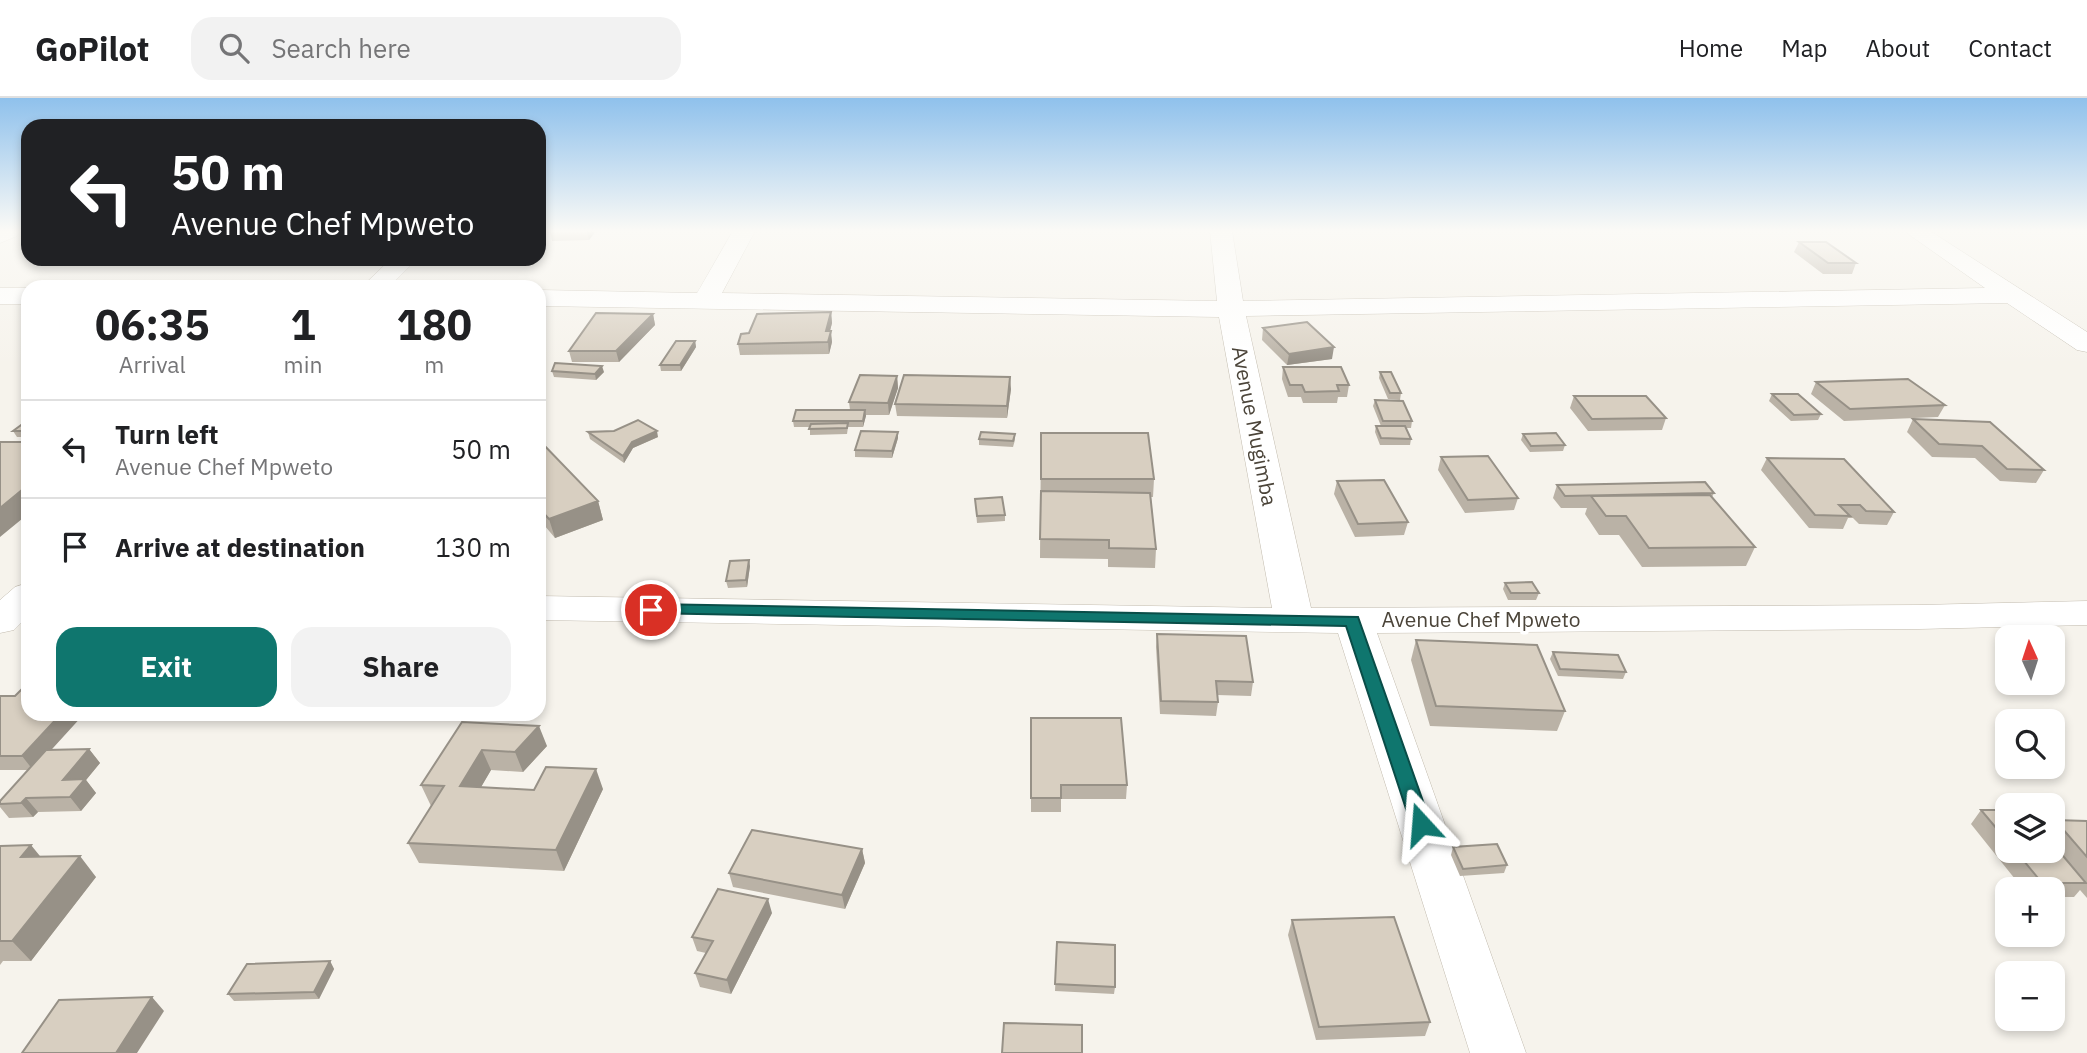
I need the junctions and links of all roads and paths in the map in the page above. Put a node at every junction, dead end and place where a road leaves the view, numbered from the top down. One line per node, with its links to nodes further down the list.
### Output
1 (719, 276): 8 (street)
2 (1227, 276): 9 (street, Avenue Mugimba)
3 (1983, 276): 4 (street)
4 (2012, 295): 9 (street); 10 (street)
5 (0, 296): 6 (street)
6 (21, 296)
7 (546, 298): 8 (street)
8 (706, 300): 9 (street)
9 (1231, 309): 15 (street, Avenue Mugimba)
10 (2057, 325): 11 (street); 12 (street)
11 (2087, 333)
12 (2087, 344)
13 (546, 608): 15 (street, Avenue Chef Mpweto)
14 (2087, 613): 16 (street, Avenue Chef Mpweto)
15 (1294, 621): 16 (street, Avenue Chef Mpweto)
16 (1353, 621): 17 (street)
17 (1498, 1053)

